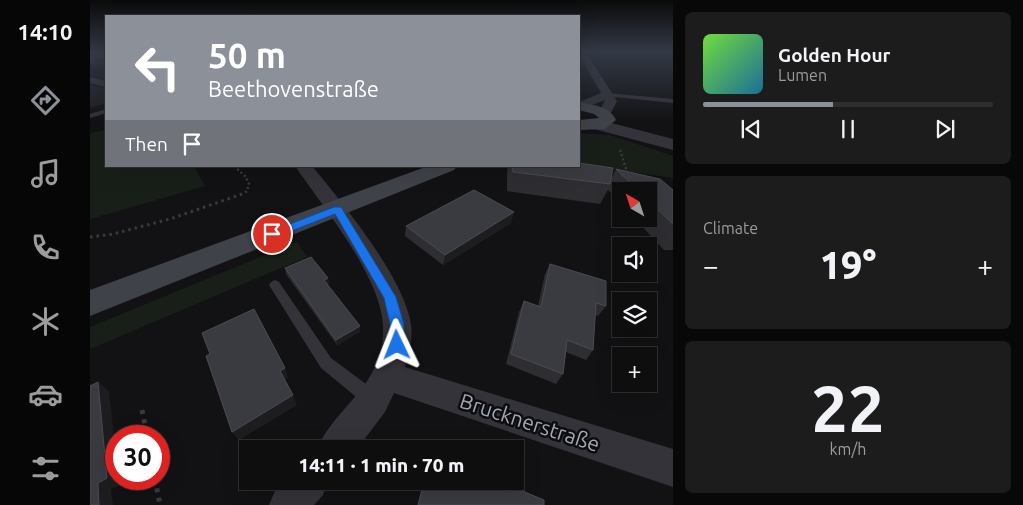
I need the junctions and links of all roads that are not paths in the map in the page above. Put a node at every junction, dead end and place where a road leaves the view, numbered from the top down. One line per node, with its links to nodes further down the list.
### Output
1 (594, 75): 4 (street)
2 (90, 80): 3 (street)
3 (105, 84)
4 (606, 95): 5 (lane); 6 (street); 10 (street)
5 (673, 101)
6 (580, 106)
7 (580, 107): 10 (main road)
8 (105, 111): 9 (lane)
9 (90, 116)
10 (604, 120): 11 (main road); 12 (street)
11 (580, 125)
12 (673, 144)
13 (304, 167): 15 (street)
14 (445, 167): 15 (main road)
15 (338, 210): 17 (main road); 18 (street)
16 (275, 286): 18 (lane)
17 (90, 303)
18 (380, 388): 19 (street); 20 (street, Brucknerstraße)
19 (342, 440)
20 (673, 468)
21 (302, 490): 22 (street)
22 (289, 505)

